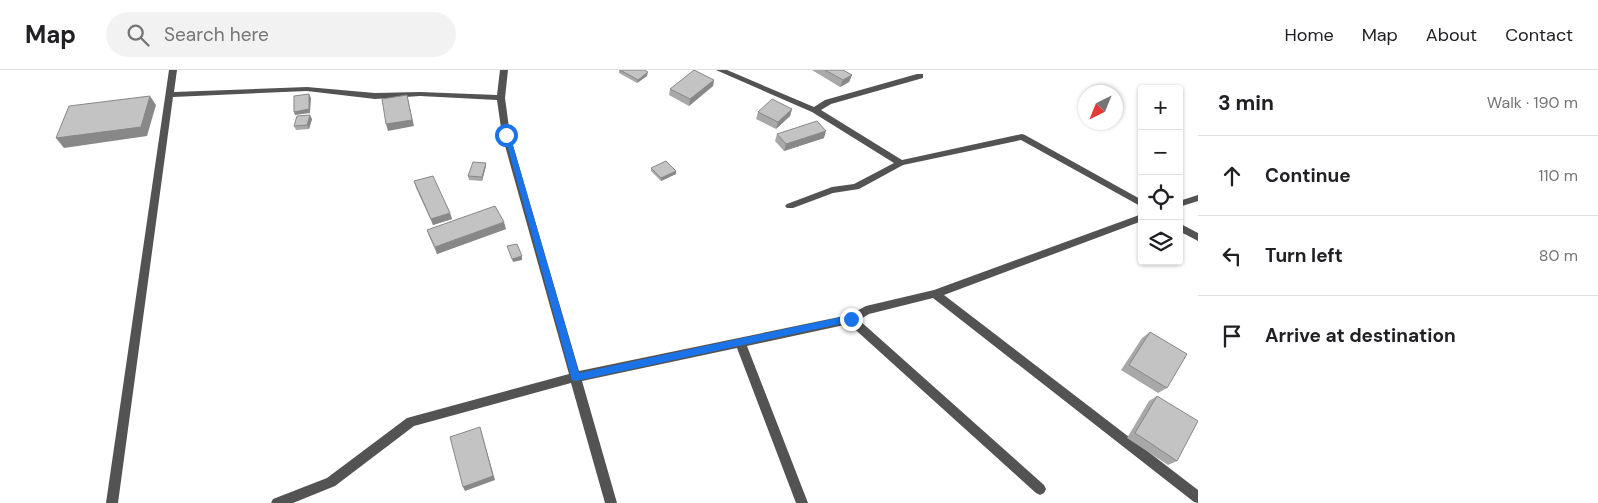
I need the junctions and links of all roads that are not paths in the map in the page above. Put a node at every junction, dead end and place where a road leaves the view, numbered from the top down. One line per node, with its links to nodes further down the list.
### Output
1 (173, 70): 5 (street)
2 (504, 70): 6 (street)
3 (720, 70): 7 (street)
4 (920, 76): 7 (street)
5 (170, 95): 6 (street); 22 (street)
6 (501, 98): 19 (street)
7 (815, 110): 8 (street)
8 (901, 163): 10 (street); 12 (street)
9 (1198, 198): 11 (street)
10 (1138, 202)
11 (1183, 203)
12 (790, 206)
13 (1138, 218): 16 (street)
14 (1183, 228): 15 (street)
15 (1198, 237)
16 (935, 294): 17 (street); 21 (street)
17 (851, 319): 18 (street); 20 (street)
18 (740, 342): 19 (street); 25 (street)
19 (576, 377): 23 (street); 24 (street)
20 (1040, 489)
21 (1198, 498)
22 (112, 503)
23 (277, 503)
24 (611, 503)
25 (802, 503)

